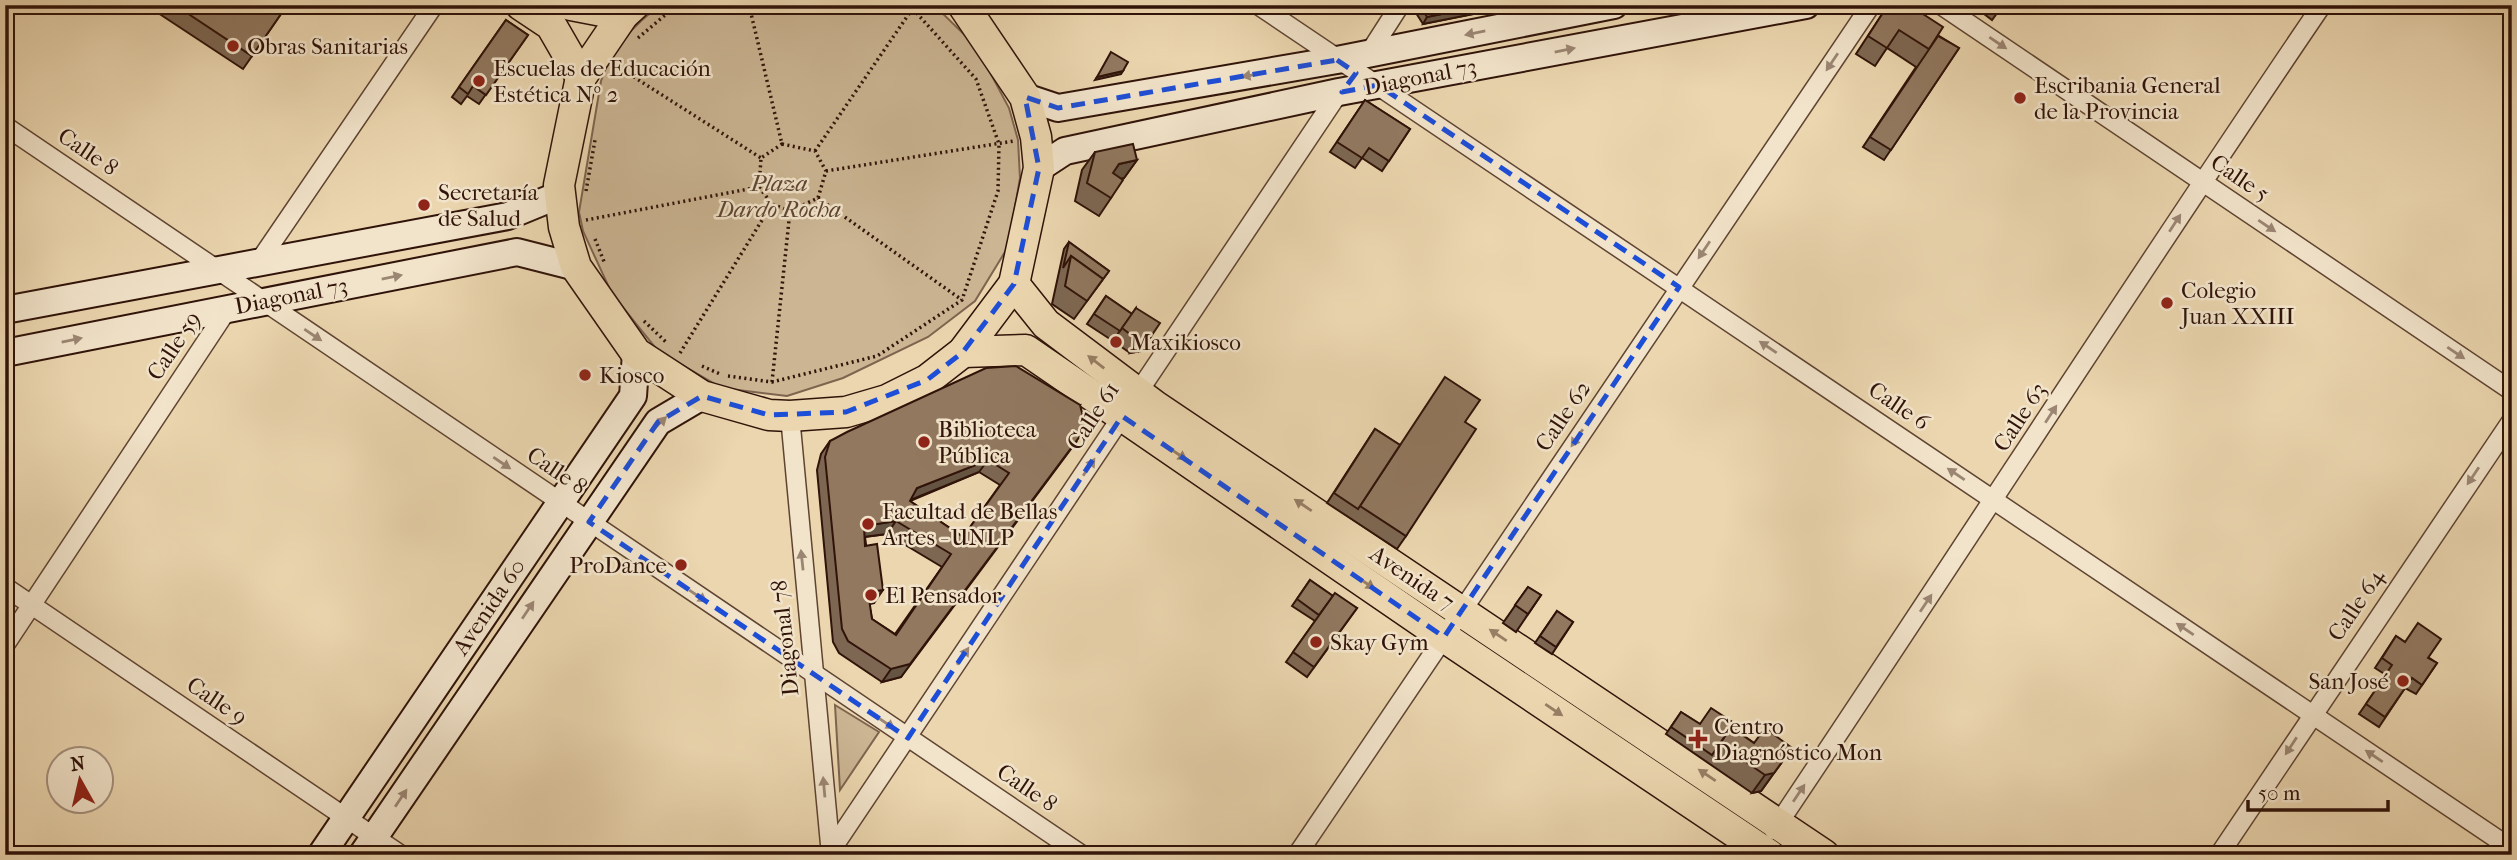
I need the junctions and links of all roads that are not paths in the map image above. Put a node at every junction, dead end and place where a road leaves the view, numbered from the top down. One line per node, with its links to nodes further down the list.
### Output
1 (434, 5): 24 (street, Calle 59)
2 (521, 5): 14 (main road)
3 (571, 5): 12 (main road)
4 (963, 5): 15 (main road)
5 (1258, 5): 13 (street, Calle 6)
6 (1400, 5): 13 (street, Calle 61)
7 (1614, 5): 13 (main road, Diagonal 73, one-way to 13)
8 (1806, 5): 13 (main road, Diagonal 73, one-way to 8)
9 (1871, 5): 28 (street, Calle 62, one-way to 28)
10 (1941, 5): 20 (street, Calle 5, one-way to 20)
11 (2322, 5): 20 (street, Calle 63)
12 (632, 19): 14 (main road)
13 (1356, 73): 16 (main road, Diagonal 73, one-way to 16); 18 (main road, Diagonal 73); 28 (street, Calle 6); 36 (street, Calle 61)
14 (581, 77): 21 (main road)
15 (1026, 97): 16 (main road, Diagonal 73); 19 (main road)
16 (1058, 108): 18 (main road)
17 (5, 126): 26 (street, Calle 8)
18 (1065, 151): 19 (main road, Diagonal 73)
19 (1039, 168): 27 (main road)
20 (2202, 181): 34 (street, Calle 5, one-way to 34); 39 (street, Calle 63, one-way to 20)
21 (572, 197): 22 (main road, Diagonal 73); 25 (main road)
22 (508, 216): 23 (main road); 24 (main road, Diagonal 73)
23 (517, 253): 25 (main road, Diagonal 73); 29 (main road, Diagonal 73, one-way to 23)
24 (259, 261): 26 (main road, Diagonal 73); 29 (street, Calle 59)
25 (576, 267): 33 (main road)
26 (217, 269): 29 (street, Calle 8); 30 (main road, Diagonal 73)
27 (1014, 284): 31 (main road); 36 (main road, Avenida 7, one-way to 27)
28 (1679, 287): 39 (street, Calle 6, one-way to 28); 44 (street, Calle 62, one-way to 44)
29 (245, 299): 32 (main road, Diagonal 73, one-way to 29); 40 (street, Calle 8, one-way to 40); 43 (street, Calle 59)
30 (5, 310)
31 (963, 352): 36 (main road, Avenida 7); 37 (main road)
32 (5, 353)
33 (636, 353): 35 (main road); 40 (main road, Avenida 60)
34 (2512, 391)
35 (702, 397): 37 (main road); 41 (main road, Avenida 60, one-way to 35)
36 (1129, 404): 44 (main road, Avenida 7, one-way to 36); 45 (main road, Avenida 7, one-way to 45); 49 (street, Calle 61, one-way to 36)
37 (790, 416): 47 (street, Diagonal 78, one-way to 37)
38 (2512, 420): 48 (street, Calle 64, one-way to 48)
39 (1995, 500): 48 (street, Calle 6, one-way to 39); 51 (street, Calle 63, one-way to 39)
40 (560, 502): 41 (street, Calle 8); 50 (main road, Avenida 60)
41 (589, 522): 47 (street, Calle 8, one-way to 47); 52 (main road, Avenida 60, one-way to 41)
42 (5, 587): 43 (street, Calle 9)
43 (32, 605): 46 (street, Calle 59); 50 (street, Calle 9)
44 (1462, 611): 45 (street, Calle 62); 51 (main road, Avenida 7, one-way to 44)
45 (1444, 637): 54 (main road, Avenida 7, one-way to 54); 59 (street, Calle 62)
46 (5, 645)
47 (814, 674): 49 (street, Calle 8, one-way to 49); 55 (street, Diagonal 78, one-way to 47)
48 (2312, 714): 53 (street, Calle 6, one-way to 48); 61 (street, Calle 64, one-way to 61)
49 (908, 737): 55 (street, Calle 61); 58 (street, Calle 8)
50 (346, 817): 52 (street, Calle 9); 56 (main road, Avenida 60)
51 (1779, 823): 54 (street, Calle 63); 60 (main road, Avenida 7)
52 (368, 846): 57 (street, Calle 9)
53 (2512, 849)
54 (1763, 853)
55 (830, 854)
56 (321, 855)
57 (401, 855)
58 (1082, 855)
59 (1297, 855)
60 (1824, 855)
61 (2219, 855)

